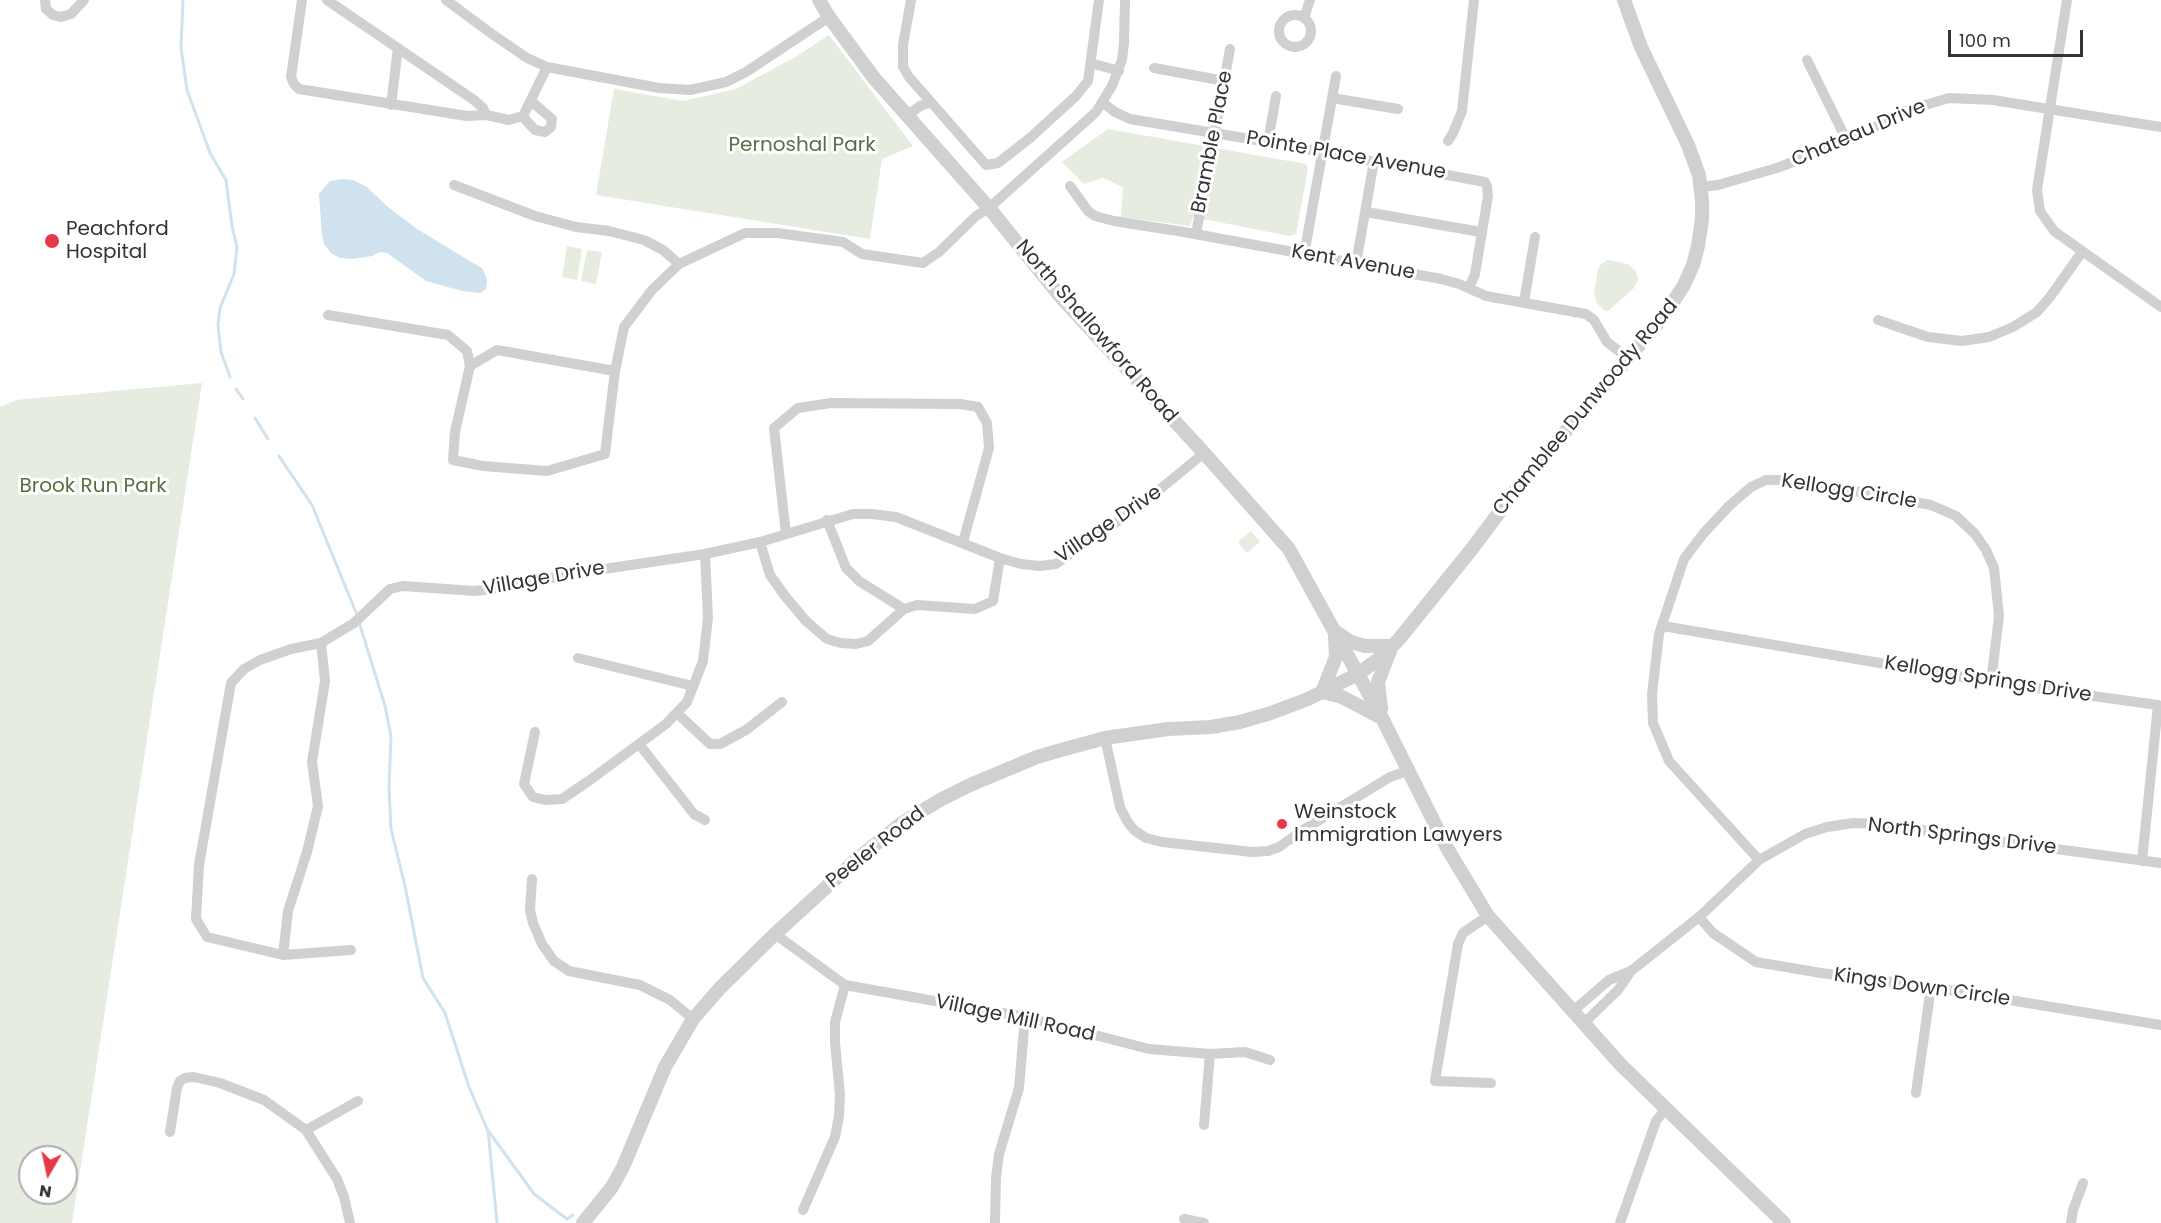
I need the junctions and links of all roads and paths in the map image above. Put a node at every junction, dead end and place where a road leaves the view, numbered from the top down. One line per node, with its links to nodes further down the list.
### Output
1 (45, 0): 2 (street)
2 (84, 0)
3 (302, 0): 30 (street)
4 (327, 0): 16 (street)
5 (446, 0): 20 (street)
6 (819, 0): 14 (street, North Shallowford Road)
7 (911, 0): 28 (street)
8 (1099, 0): 19 (street)
9 (1125, 0): 22 (street)
10 (1310, 0): 15 (street)
11 (1474, 0): 38 (street)
12 (1624, 0): 45 (street, Chamblee Dunwoody Road)
13 (2067, 0): 31 (street)
14 (829, 17): 20 (street); 34 (street, North Shallowford Road)
15 (1304, 18)
16 (398, 48): 30 (street); 33 (street)
17 (1230, 49): 24 (street, Bramble Place)
18 (1807, 60): 39 (street)
19 (1091, 63): 22 (street); 28 (street)
20 (548, 67): 27 (street)
21 (1154, 68): 24 (street)
22 (1119, 71): 29 (street)
23 (1336, 76): 26 (street)
24 (1225, 81): 37 (street, Bramble Place)
25 (1276, 96): 40 (street)
26 (1332, 98): 32 (street); 41 (street)
27 (531, 101): 35 (street); 35 (street)
28 (931, 102): 34 (street)
29 (1103, 103): 37 (street, Pointe Place Avenue); 46 (street)
30 (391, 105): 33 (street)
31 (2049, 108): 36 (street, Chateau Drive); 39 (street, Chateau Drive); 51 (street)
32 (1398, 110)
33 (486, 115): 35 (street)
34 (908, 115): 46 (street, North Shallowford Road)
35 (522, 117)
36 (2161, 128)
37 (1214, 133): 40 (street, Pointe Place Avenue); 49 (street, Bramble Place)
38 (1448, 141)
39 (1847, 141): 45 (street, Chateau Drive)
40 (1268, 142): 41 (street, Pointe Place Avenue)
41 (1322, 153): 42 (street, Pointe Place Avenue); 52 (street)
42 (1374, 161): 47 (street); 48 (street, Pointe Place Avenue)
43 (454, 185): 53 (street)
44 (1070, 186): 49 (street, Kent Avenue)
45 (1701, 187): 60 (street, Chamblee Dunwoody Road)
46 (989, 208): 53 (street); 63 (street, North Shallowford Road)
47 (1366, 212): 48 (street); 54 (street)
48 (1481, 231): 55 (street, Pointe Place Avenue)
49 (1196, 234): 52 (street, Kent Avenue)
50 (1534, 242): 56 (street)
51 (2082, 252): 57 (street); 59 (street)
52 (1304, 255): 54 (street, Kent Avenue)
53 (679, 264): 62 (street)
54 (1356, 264): 55 (street, Kent Avenue)
55 (1469, 288): 56 (street, Kent Avenue)
56 (1524, 302): 60 (street, Kent Avenue)
57 (2161, 307)
58 (328, 315): 61 (street)
59 (1878, 320)
60 (1628, 358): 74 (street, Chamblee Dunwoody Road)
61 (470, 366): 62 (street); 62 (street)
62 (615, 371)
63 (1204, 453): 69 (street, Village Drive); 72 (street, North Shallowford Road)
64 (827, 520): 65 (street, Village Drive); 67 (street, Village Drive); 70 (street)
65 (786, 534): 66 (street, Village Drive); 67 (street)
66 (760, 542): 68 (street, Village Drive); 70 (street)
67 (963, 542): 69 (street, Village Drive)
68 (705, 554): 73 (street, Village Drive); 78 (street)
69 (1000, 558): 70 (street)
70 (904, 609)
71 (1663, 626): 77 (street, Kellogg Springs Drive); 77 (street, Kellogg Circle); 88 (street, Kellogg Circle)
72 (1335, 631): 74 (street); 76 (street, North Shallowford Road); 79 (street)
73 (321, 643): 96 (street); 96 (street, Village Drive)
74 (1392, 646): 76 (street, Chamblee Dunwoody Road); 82 (street)
75 (578, 658): 78 (street)
76 (1358, 674): 79 (street, Peeler Road); 82 (street)
77 (1991, 682): 89 (street, Kellogg Springs Drive)
78 (693, 686): 81 (street)
79 (1322, 692): 82 (street); 84 (street, Peeler Road)
80 (782, 702): 81 (street)
81 (676, 713): 85 (street)
82 (1382, 718): 86 (street)
83 (535, 732): 85 (street)
84 (1105, 738): 86 (street); 94 (street, Peeler Road)
85 (639, 744): 87 (street)
86 (1407, 771): 92 (street)
87 (705, 820)
88 (1759, 860): 89 (street, North Springs Drive); 93 (street, North Springs Drive)
89 (2142, 861): 90 (street, North Springs Drive)
90 (2161, 863)
91 (532, 879): 102 (street)
92 (1488, 916): 100 (street); 107 (street)
93 (1699, 917): 97 (street, North Springs Drive); 99 (street, Kings Down Circle)
94 (775, 934): 98 (street, Village Mill Road); 102 (street, Peeler Road)
95 (351, 950): 96 (street, Village Drive)
96 (282, 954)
97 (1631, 971): 100 (street, North Springs Drive); 103 (street, North Springs Drive)
98 (845, 985): 101 (street, Village Mill Road); 115 (street)
99 (1931, 987): 104 (street, Kings Down Circle); 108 (street)
100 (1572, 1012): 103 (street)
101 (1025, 1017): 105 (street, Village Mill Road); 119 (street)
102 (693, 1019): 118 (street, Peeler Road)
103 (1583, 1024): 110 (street)
104 (2161, 1025)
105 (1210, 1054): 106 (street, Village Mill Road); 111 (street)
106 (1270, 1060)
107 (1491, 1083)
108 (1916, 1093)
109 (358, 1101): 112 (street)
110 (1665, 1109): 121 (street); 122 (street)
111 (1204, 1125)
112 (306, 1130): 113 (street); 117 (street)
113 (170, 1132)
114 (2083, 1184): 123 (street)
115 (803, 1210)
116 (1184, 1220): 120 (street)
117 (350, 1223)
118 (584, 1223)
119 (995, 1223)
120 (1203, 1223)
121 (1620, 1223)
122 (1784, 1223)
123 (2070, 1223)

